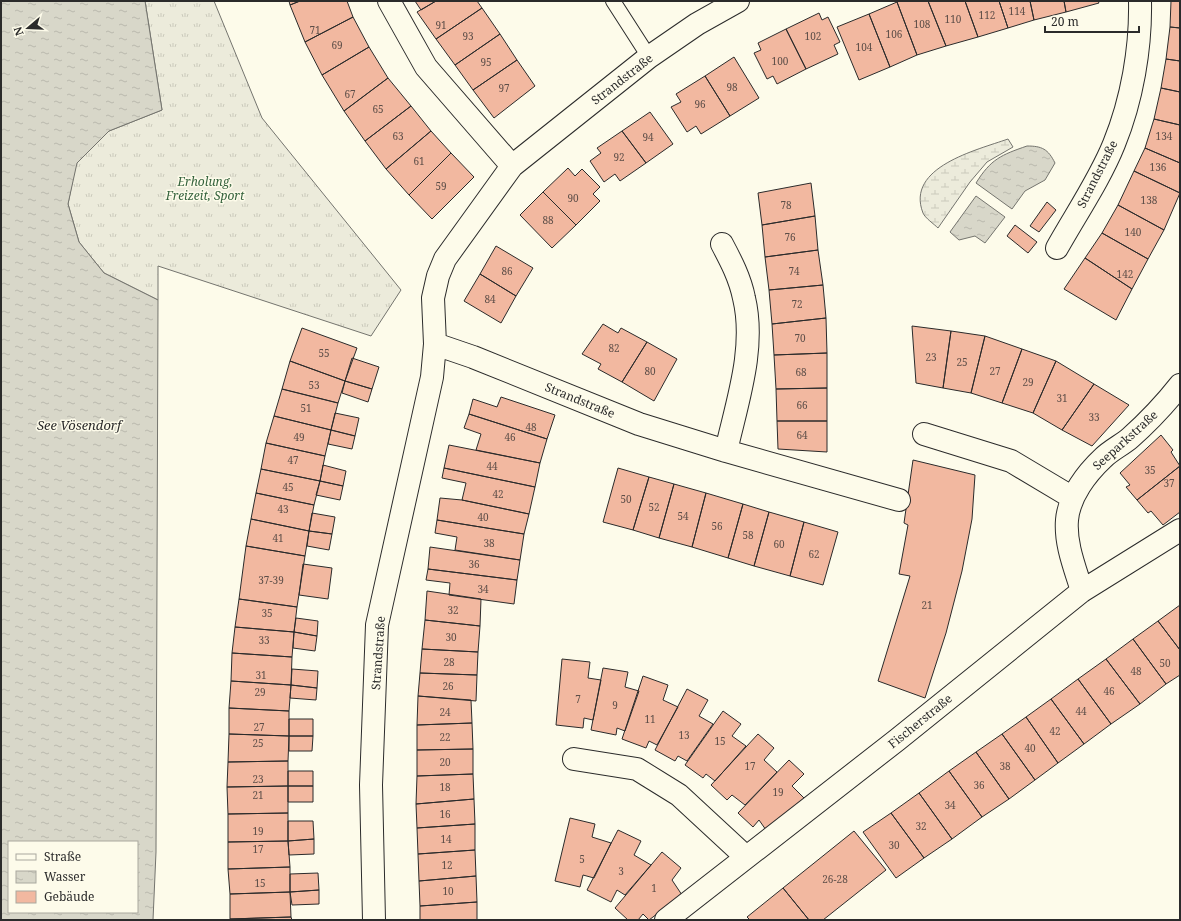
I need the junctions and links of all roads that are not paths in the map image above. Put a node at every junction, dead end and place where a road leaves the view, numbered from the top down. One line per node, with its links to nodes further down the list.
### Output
1 (389, 1): 6 (street)
2 (613, 1): 5 (lane)
3 (738, 1): 5 (street, Strandstraße)
4 (1140, 1): 8 (street, Strandstraße)
5 (649, 57): 6 (street, Strandstraße)
6 (512, 166): 9 (street, Strandstraße)
7 (722, 244): 12 (street)
8 (1057, 248)
9 (435, 344): 12 (street, Strandstraße); 19 (street, Strandstraße)
10 (1180, 385): 13 (street, Seeparkstraße)
11 (924, 434): 13 (street)
12 (726, 451): 14 (street, Strandstraße)
13 (1073, 498): 16 (street, Seeparkstraße)
14 (899, 500)
15 (1180, 530): 16 (street, Fischerstraße)
16 (1082, 591): 18 (street, Fischerstraße)
17 (574, 759): 18 (street)
18 (746, 856): 20 (street, Fischerstraße)
19 (374, 920)
20 (666, 920)

